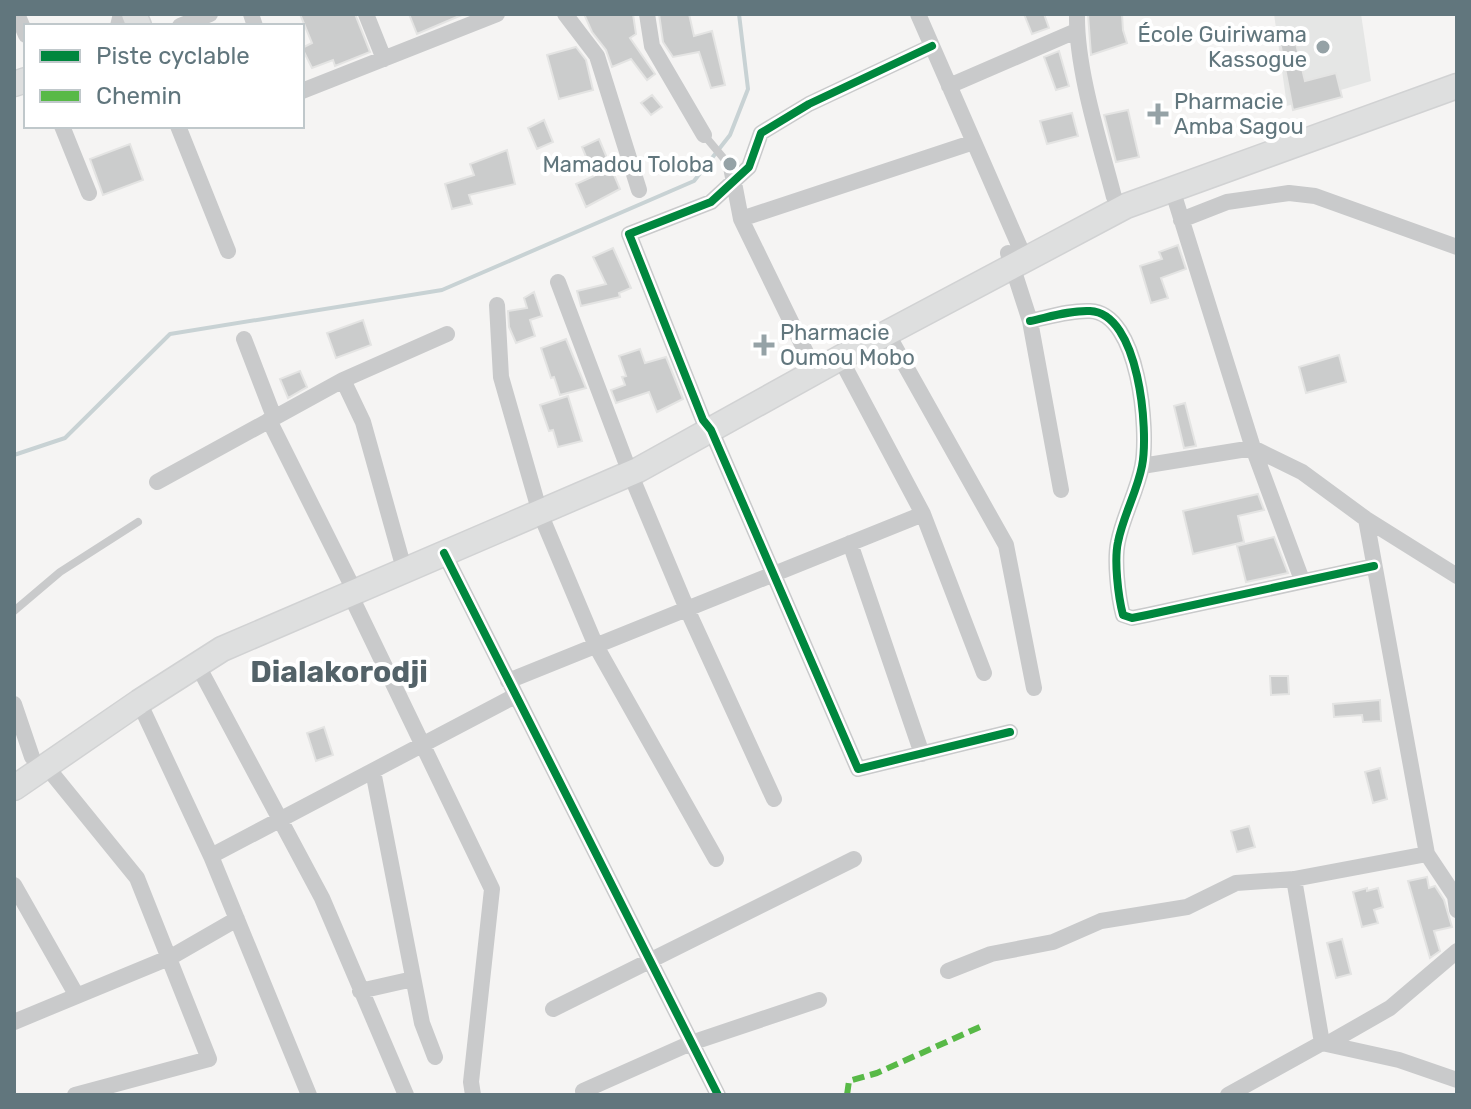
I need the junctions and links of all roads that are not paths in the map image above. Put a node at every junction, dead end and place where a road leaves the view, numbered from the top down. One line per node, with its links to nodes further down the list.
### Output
1 (210, 14): 8 (street)
2 (366, 14): 10 (street)
3 (565, 14): 21 (street)
4 (647, 14): 17 (street)
5 (918, 14): 9 (street)
6 (488, 16): 10 (street)
7 (1076, 22): 12 (street); 23 (street)
8 (185, 24)
9 (932, 46): 12 (street); 19 (street)
10 (384, 59): 14 (street)
11 (1457, 74): 23 (main road)
12 (949, 86): 18 (street)
13 (1457, 86): 20 (main road)
14 (304, 90)
15 (63, 128): 22 (street)
16 (179, 128): 27 (street)
17 (704, 135): 19 (lane)
18 (974, 142): 24 (street); 28 (street)
19 (732, 174): 24 (street); 39 (street)
20 (1172, 189): 25 (street); 28 (main road)
21 (639, 190)
22 (89, 193)
23 (1114, 197): 28 (main road)
24 (741, 219): 36 (street)
25 (1181, 220): 26 (street); 40 (street)
26 (1457, 247)
27 (228, 251)
28 (1016, 256): 31 (street); 32 (main road); 36 (main road)
29 (558, 282): 42 (street)
30 (497, 305): 45 (street)
31 (1030, 321): 41 (street); 44 (street)
32 (887, 333): 35 (main road); 62 (street)
33 (447, 334): 37 (street)
34 (244, 339): 38 (street)
35 (840, 358): 36 (main road); 46 (street)
36 (812, 366): 39 (main road)
37 (343, 380): 38 (street); 51 (street)
38 (272, 419): 43 (street); 56 (street)
39 (707, 425): 42 (main road); 53 (street)
40 (1253, 448): 41 (street); 47 (street); 55 (street)
41 (1142, 466): 55 (street)
42 (628, 467): 45 (main road); 57 (street)
43 (157, 482)
44 (1061, 490)
45 (538, 507): 50 (main road); 51 (main road); 59 (street)
46 (923, 514): 49 (street); 61 (street)
47 (1366, 519): 52 (street); 54 (street)
48 (138, 522): 58 (lane)
49 (850, 543): 53 (street); 68 (street)
50 (444, 553): 56 (main road); 63 (street)
51 (401, 558): 56 (main road)
52 (1374, 566): 55 (street); 74 (street)
53 (775, 574): 57 (street); 68 (street)
54 (1457, 576)
55 (1302, 580)
56 (350, 587): 60 (main road); 67 (street); 69 (main road)
57 (687, 609): 59 (street); 72 (street)
58 (14, 611)
59 (596, 646): 63 (street); 76 (street)
60 (197, 664): 64 (main road); 73 (street)
61 (984, 673)
62 (1034, 688)
63 (512, 689): 67 (street); 84 (street)
64 (139, 702): 69 (main road); 75 (street)
65 (14, 704): 69 (street)
66 (1010, 732): 68 (street)
67 (422, 745): 70 (street); 100 (street)
68 (922, 754)
69 (31, 765): 71 (main road); 83 (street)
70 (373, 771): 73 (street); 86 (street)
71 (14, 788)
72 (774, 799)
73 (281, 819): 75 (street); 87 (street)
74 (1427, 854): 78 (street); 80 (street)
75 (211, 856): 81 (street)
76 (716, 859)
77 (854, 859): 84 (street)
78 (1294, 879): 85 (street); 93 (street)
79 (14, 885): 88 (street)
80 (1457, 910)
81 (237, 919): 83 (street); 98 (street)
82 (1457, 951): 93 (street)
83 (171, 957): 88 (street); 97 (street)
84 (650, 961): 90 (street); 92 (street)
85 (948, 971)
86 (413, 979): 87 (street); 94 (street)
87 (360, 991): 99 (street)
88 (77, 996): 91 (street)
89 (819, 1000): 92 (street)
90 (553, 1009)
91 (14, 1022)
92 (691, 1043): 96 (street); 101 (street)
93 (1324, 1044): 95 (street); 102 (street)
94 (435, 1057)
95 (1457, 1080)
96 (583, 1091)
97 (75, 1095)
98 (309, 1095)
99 (406, 1095)
100 (473, 1095)
101 (718, 1095)
102 (1228, 1095)

